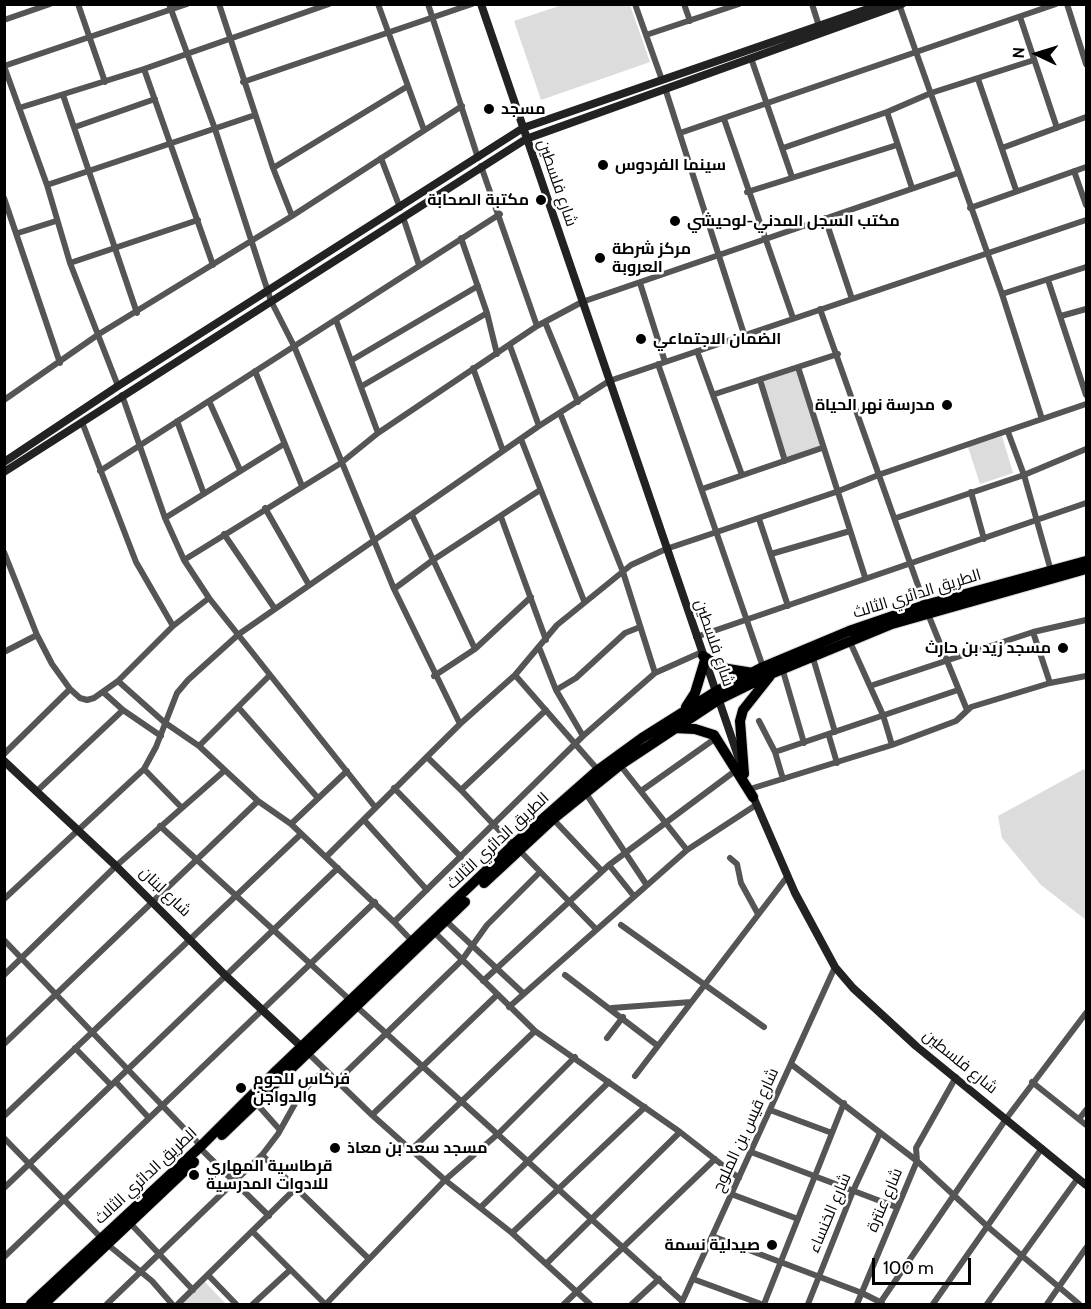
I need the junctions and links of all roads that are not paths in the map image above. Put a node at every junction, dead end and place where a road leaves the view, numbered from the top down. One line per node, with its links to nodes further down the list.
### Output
1 (50, 4): 18 (street)
2 (78, 4): 27 (street)
3 (188, 4): 19 (street)
4 (219, 4): 28 (street)
5 (329, 4): 28 (street)
6 (378, 4): 25 (street)
7 (428, 4): 21 (street)
8 (472, 4): 21 (street)
9 (481, 4): 56 (street, شارع فلسطين)
10 (635, 4): 26 (street)
11 (684, 4): 23 (street)
12 (812, 4): 24 (street)
13 (882, 4): 24 (street)
14 (1056, 4): 20 (street)
15 (1067, 4): 30 (street)
16 (734, 5): 23 (street)
17 (900, 5): 32 (street); 33 (street)
18 (32, 7): 22 (street)
19 (170, 8): 27 (street); 31 (street)
20 (1020, 16): 32 (street); 34 (street)
21 (433, 18): 25 (street); 47 (street)
22 (4, 20)
23 (690, 21): 26 (street)
24 (819, 26): 41 (street)
25 (389, 34): 40 (street); 42 (street)
26 (646, 35): 41 (street)
27 (90, 39): 36 (street); 39 (street)
28 (230, 39): 31 (street); 40 (street)
29 (1086, 40): 30 (street)
30 (1079, 42): 35 (street)
31 (186, 53): 37 (street); 58 (street)
32 (916, 53): 43 (street); 46 (street)
33 (751, 58): 41 (street); 46 (street)
34 (1034, 60): 38 (street); 57 (street)
35 (1086, 64)
36 (4, 66): 48 (street)
37 (144, 69): 39 (street); 45 (street)
38 (978, 79): 43 (street); 65 (street)
39 (105, 82): 44 (street)
40 (243, 82): 51 (street)
41 (664, 84): 49 (street); 54 (street); 60 (street)
42 (408, 86): 59 (street); 69 (street)
43 (931, 93): 50 (street); 72 (street)
44 (63, 95): 48 (street); 55 (street)
45 (155, 99): 55 (street); 62 (street)
46 (766, 103): 53 (street); 64 (street)
47 (462, 106): 59 (street); 67 (street)
48 (19, 108): 74 (street)
49 (575, 110): 54 (street); 56 (street)
50 (887, 112): 63 (street); 64 (street)
51 (255, 115): 58 (street); 69 (street)
52 (1086, 117): 57 (street)
53 (724, 119): 60 (street); 77 (street)
54 (578, 120): 61 (street)
55 (75, 127): 70 (street)
56 (523, 128): 61 (street, شارع فلسطين); 67 (street)
57 (1057, 128): 65 (street)
58 (215, 129): 62 (street); 91 (street)
59 (424, 130): 66 (street)
60 (680, 133): 93 (street)
61 (526, 139): 67 (street); 105 (street, شارع فلسطين)
62 (171, 144): 70 (street); 86 (street)
63 (897, 145): 73 (street); 75 (street)
64 (783, 148): 73 (street)
65 (1002, 148): 76 (street)
66 (381, 158): 81 (street); 83 (street)
67 (480, 162): 81 (street); 82 (street)
68 (1086, 167): 71 (street)
69 (273, 168): 83 (street)
70 (90, 171): 74 (street); 92 (street)
71 (1074, 171): 76 (street); 79 (street)
72 (958, 173): 75 (street); 80 (street)
73 (792, 177): 77 (street)
74 (47, 185): 85 (street)
75 (912, 188): 84 (street)
76 (1016, 190): 80 (street)
77 (747, 192): 90 (street)
78 (4, 198): 88 (street)
79 (1086, 205)
80 (970, 208): 94 (street)
81 (402, 212): 97 (street); 103 (street)
82 (500, 214): 89 (street); 114 (street)
83 (292, 216): 91 (street)
84 (825, 218): 90 (street); 104 (street)
85 (56, 220): 88 (street); 95 (street)
86 (198, 220): 92 (street); 96 (street)
87 (1086, 220): 94 (street)
88 (18, 233): 124 (street)
89 (461, 238): 97 (street); 101 (street)
90 (766, 240): 93 (street); 111 (street)
91 (250, 241): 96 (street); 103 (street)
92 (114, 249): 95 (street); 108 (street)
93 (718, 254): 100 (street); 116 (street)
94 (987, 254): 102 (street); 104 (street)
95 (70, 263): 115 (street)
96 (213, 265): 108 (street)
97 (419, 265): 112 (street)
98 (1086, 267): 99 (street)
99 (1048, 280): 102 (street); 110 (street)
100 (640, 283): 105 (street); 123 (street)
101 (478, 286): 109 (street); 122 (street)
102 (1002, 294): 140 (street)
103 (270, 296): 117 (street); 132 (street)
104 (852, 299): 106 (street)
105 (582, 302): 113 (street); 130 (street, شارع فلسطين)
106 (820, 309): 111 (street); 121 (street)
107 (1086, 309): 110 (street)
108 (137, 313): 115 (street)
109 (487, 313): 120 (street); 131 (street)
110 (1061, 316): 134 (street)
111 (793, 318): 116 (street)
112 (336, 320): 117 (street); 122 (street)
113 (545, 322): 114 (street); 137 (street)
114 (537, 326): 118 (street)
115 (99, 334): 124 (street); 132 (street)
116 (744, 334): 119 (street)
117 (294, 346): 128 (street); 154 (street)
118 (510, 346): 120 (street); 143 (street)
119 (697, 351): 123 (street); 133 (street)
120 (497, 354): 127 (street)
121 (838, 354): 126 (street); 158 (street)
122 (352, 360): 131 (street)
123 (665, 362): 125 (street)
124 (60, 363): 135 (street)
125 (658, 364): 130 (street); 162 (street)
126 (798, 367): 129 (street); 149 (street)
127 (473, 368): 145 (street); 151 (street)
128 (255, 371): 136 (street); 147 (street)
129 (760, 380): 133 (street); 152 (street)
130 (609, 381): 137 (street); 180 (street, شارع فلسطين)
131 (362, 387): 145 (street)
132 (120, 391): 141 (street); 148 (street); 153 (street)
133 (715, 394): 160 (street)
134 (1086, 395)
135 (4, 400)
136 (209, 400): 142 (street); 155 (street)
137 (578, 402): 139 (street)
138 (1086, 404): 140 (street)
139 (560, 413): 143 (street); 189 (street)
140 (1042, 419): 144 (street)
141 (82, 422): 156 (street); 157 (street)
142 (177, 422): 148 (street); 166 (street)
143 (539, 426): 146 (street)
144 (1008, 432): 158 (street); 159 (street)
145 (378, 433): 154 (street)
146 (521, 439): 151 (street); 163 (street)
147 (284, 444): 155 (street); 161 (street)
148 (138, 446): 156 (street); 171 (street)
149 (822, 448): 152 (street); 164 (street)
150 (1086, 449): 159 (street)
151 (503, 451): 169 (street)
152 (784, 461): 160 (street)
153 (4, 462)
154 (341, 463): 161 (street); 179 (street)
155 (240, 470): 166 (street)
156 (100, 471): 201 (street)
157 (4, 472)
158 (881, 474): 164 (street); 172 (street)
159 (1024, 474): 165 (street); 174 (street)
160 (742, 475): 162 (street)
161 (302, 486): 168 (street)
162 (702, 489): 176 (street)
163 (540, 490): 170 (street); 195 (street)
164 (837, 492): 173 (street); 175 (street)
165 (972, 492): 172 (street); 178 (street)
166 (204, 494): 171 (street)
167 (1086, 503): 174 (street)
168 (265, 508): 177 (street); 191 (street)
169 (412, 515): 179 (street); 184 (street)
170 (501, 517): 184 (street); 193 (street)
171 (165, 518): 183 (street)
172 (896, 518): 186 (street)
173 (759, 519): 176 (street); 182 (street)
174 (1037, 520): 178 (street); 188 (street)
175 (850, 531): 182 (street); 190 (street)
176 (716, 533): 180 (street); 199 (street)
177 (224, 534): 183 (street); 197 (street)
178 (984, 539): 186 (street)
179 (374, 541): 191 (street); 192 (street)
180 (666, 549): 189 (street); 206 (street, شارع فلسطين)
181 (4, 552): 205 (street)
182 (771, 554): 196 (street)
183 (184, 560): 194 (street)
184 (433, 560): 192 (street); 211 (street)
185 (1086, 561): 188 (highway, الطريق الدائري الثالث)
186 (911, 565): 190 (street); 198 (street)
187 (1086, 569): 198 (highway, الطريق الدائري الثالث)
188 (1051, 571): 198 (highway, الطريق الدائري الثالث)
189 (623, 572): 195 (street); 202 (street)
190 (865, 577): 196 (street)
191 (309, 585): 197 (street)
192 (393, 589): 221 (street)
193 (531, 597): 207 (street); 211 (street)
194 (209, 598): 201 (street); 204 (street)
195 (585, 601): 207 (street)
196 (788, 606): 199 (street)
197 (275, 609): 204 (street)
198 (926, 609): 208 (highway, الطريق الدائري الثالث); 214 (street); 215 (highway, الطريق الدائري الثالث)
199 (745, 620): 206 (street); 215 (street)
200 (1086, 620): 203 (street)
201 (173, 626): 223 (street)
202 (640, 627): 217 (street); 227 (street)
203 (1034, 632): 214 (street); 224 (street)
204 (239, 634): 219 (street); 238 (street)
205 (37, 635): 210 (street); 226 (street)
206 (696, 637): 212 (street, شارع فلسطين)
207 (546, 640): 209 (street)
208 (850, 642): 213 (highway, الطريق الدائري الثالث); 225 (street)
209 (539, 648): 220 (street); 227 (street)
210 (5, 650)
211 (475, 650): 221 (street)
212 (703, 656): 217 (street); 218 (highway); 230 (street, شارع فلسطين); 235 (highway)
213 (813, 658): 216 (highway, الطريق الدائري الثالث); 241 (street)
214 (947, 659): 225 (street); 228 (street)
215 (767, 671): 216 (highway, الطريق الدائري الثالث); 218 (highway, الطريق الدائري الثالث); 230 (highway, الطريق الدائري الثالث); 259 (highway)
216 (783, 671): 245 (street)
217 (655, 673): 243 (street)
218 (753, 673): 230 (highway, الطريق الدائري الثالث)
219 (270, 675): 231 (street); 258 (street)
220 (515, 675): 233 (street); 239 (street)
221 (434, 676): 239 (street)
222 (1086, 676): 224 (street)
223 (118, 681): 229 (street); 238 (street)
224 (1050, 683): 234 (street)
225 (870, 686): 236 (street)
226 (70, 689): 229 (street); 250 (street)
227 (556, 690): 243 (street)
228 (958, 690): 234 (street); 236 (street)
229 (103, 692): 232 (street)
230 (717, 696): 235 (highway, الطريق الدائري الثالث); 240 (highway, الطريق الدائري الثالث); 259 (street, شارع فلسطين)
231 (238, 706): 248 (street); 266 (street)
232 (123, 710): 242 (street); 263 (street)
233 (546, 710): 246 (street); 262 (street)
234 (967, 710): 247 (street)
235 (684, 711): 256 (highway, الطريق الدائري الثالث)
236 (883, 715): 241 (street); 247 (street)
237 (759, 721): 249 (street)
238 (164, 722): 242 (street); 248 (street)
239 (460, 724): 251 (street)
240 (673, 728): 244 (highway); 254 (highway, الطريق الدائري الثالث)
241 (832, 734): 245 (street); 253 (street)
242 (161, 736): 255 (street)
243 (583, 736): 246 (street)
244 (717, 737): 259 (highway); 264 (street)
245 (804, 743): 249 (street)
246 (576, 744): 256 (street); 274 (street)
247 (892, 745): 253 (street)
248 (200, 746): 257 (street)
249 (775, 752): 260 (street)
250 (4, 754)
251 (427, 757): 261 (street); 262 (street)
252 (4, 761): 263 (street, شارع لبنان)
253 (837, 763): 260 (street)
254 (620, 765): 264 (street); 265 (highway, الطريق الدائري الثالث)
255 (144, 769): 269 (street); 277 (street)
256 (597, 770): 279 (highway, الطريق الدائري الثالث)
257 (224, 771): 268 (street); 269 (street)
258 (347, 771): 266 (street); 270 (street)
259 (740, 773): 267 (highway); 273 (street)
260 (783, 780): 267 (street)
261 (394, 788): 270 (street); 283 (street)
262 (461, 790): 274 (street)
263 (37, 791): 277 (street, شارع لبنان)
264 (641, 791): 273 (street)
265 (585, 792): 271 (highway, الطريق الدائري الثالث); 281 (street)
266 (317, 797): 275 (street)
267 (753, 797): 280 (street); 291 (street, شارع فلسطين)
268 (258, 801): 275 (street); 285 (street)
269 (181, 807): 276 (street)
270 (375, 807): 272 (street)
271 (553, 819): 279 (highway, الطريق الدائري الثالث); 289 (street)
272 (364, 820): 282 (street); 293 (street)
273 (664, 822): 280 (street); 281 (street)
274 (493, 823): 279 (street); 283 (street)
275 (291, 824): 278 (street)
276 (160, 826): 285 (street); 287 (street)
277 (77, 830): 287 (street, شارع لبنان); 296 (street)
278 (301, 834): 282 (street); 295 (street)
279 (516, 848): 290 (street); 301 (highway, الطريق الدائري الثالث); 309 (highway, الطريق الدائري الثالث)
280 (687, 850): 292 (street)
281 (624, 853): 286 (street); 292 (street)
282 (326, 856): 288 (street)
283 (461, 856): 293 (street)
284 (730, 858): 300 (street)
285 (195, 860): 295 (street); 297 (street)
286 (609, 865): 289 (street); 294 (street)
287 (116, 866): 297 (street, شارع لبنان); 311 (street)
288 (338, 868): 298 (street); 305 (street)
289 (602, 871): 299 (street)
290 (540, 872): 299 (street); 310 (street)
291 (787, 877): 300 (street); 314 (street, شارع فلسطين)
292 (646, 884): 294 (street)
293 (427, 890): 302 (street)
294 (633, 895): 304 (street)
295 (234, 897): 305 (street); 307 (street)
296 (4, 899)
297 (152, 901): 307 (street, شارع لبنان); 322 (street)
298 (375, 902): 302 (street); 313 (street)
299 (569, 903): 304 (street); 315 (street)
300 (758, 914): 320 (street)
301 (446, 921): 306 (highway, الطريق الدائري الثالث); 310 (street)
302 (394, 922): 309 (street)
303 (621, 925): 320 (street)
304 (595, 928): 321 (street)
305 (273, 931): 313 (street); 318 (street)
306 (435, 933): 312 (street); 325 (highway, الطريق الدائري الثالث)
307 (190, 938): 318 (street, شارع لبنان); 333 (street)
308 (4, 940): 311 (street)
309 (413, 942): 325 (highway, الطريق الدائري الثالث)
310 (472, 947): 312 (street); 315 (street)
311 (22, 958): 316 (street); 322 (street)
312 (462, 960): 319 (street); 334 (street)
313 (310, 964): 325 (street); 328 (street)
314 (836, 968): 341 (street, شارع قيس بن الملوح); 346 (street, شارع فلسطين)
315 (496, 969): 319 (street); 321 (street)
316 (4, 975)
317 (565, 975): 327 (street)
318 (226, 976): 328 (street, شارع لبنان); 343 (street)
319 (483, 981): 323 (street)
320 (703, 985): 324 (street); 331 (street)
321 (523, 993): 326 (street)
322 (57, 995): 333 (street); 336 (street)
323 (496, 995): 326 (street); 342 (street)
324 (690, 1002): 327 (street); 337 (street)
325 (354, 1004): 334 (street); 339 (highway, الطريق الدائري الثالث)
326 (509, 1006): 332 (street)
327 (611, 1008): 330 (street)
328 (264, 1010): 339 (street, شارع لبنان); 354 (street)
329 (1086, 1013): 349 (street)
330 (623, 1017): 335 (street); 337 (street)
331 (764, 1027)
332 (535, 1030): 340 (street); 351 (street)
333 (92, 1032): 338 (street); 343 (street)
334 (387, 1034): 342 (street); 347 (street)
335 (607, 1038)
336 (4, 1044)
337 (658, 1046): 345 (street)
338 (75, 1048): 350 (street); 359 (street)
339 (305, 1050): 344 (street); 353 (highway, الطريق الدائري الثالث); 371 (highway, الطريق الدائري الثالث)
340 (575, 1057): 348 (street); 366 (street)
341 (791, 1064): 352 (street); 356 (street, شارع قيس بن الملوح)
342 (424, 1066): 351 (street); 358 (street)
343 (129, 1069): 350 (street); 354 (street)
344 (324, 1070): 347 (street); 364 (street)
345 (635, 1076)
346 (956, 1077): 361 (street, شارع فلسطين); 377 (street, شارع عنترة)
347 (336, 1082): 358 (street)
348 (609, 1082): 355 (street); 376 (street)
349 (1032, 1082): 361 (street); 362 (street)
350 (114, 1084): 360 (street); 378 (street)
351 (462, 1101): 366 (street); 372 (street)
352 (844, 1102): 367 (street); 368 (street)
353 (256, 1103): 364 (street); 371 (highway, الطريق الدائري الثالث)
354 (162, 1106): 360 (street); 371 (street)
355 (645, 1107): 365 (street); 387 (street)
356 (770, 1110): 367 (street); 373 (street, شارع قيس بن الملوح)
357 (1086, 1110): 362 (street)
358 (372, 1115): 372 (street)
359 (4, 1116)
360 (149, 1118): 391 (street)
361 (1006, 1119): 370 (street, شارع فلسطين); 389 (street)
362 (1079, 1119): 363 (street)
363 (1086, 1125)
364 (280, 1130): 374 (street)
365 (680, 1132): 375 (street); 395 (street)
366 (499, 1133): 376 (street); 383 (street)
367 (832, 1133): 379 (street)
368 (880, 1133): 377 (street); 388 (street, شارع الخنساء)
369 (4, 1138): 378 (street)
370 (1042, 1148): 381 (street, شارع فلسطين); 398 (street)
371 (203, 1149): 382 (street); 397 (highway, الطريق الدائري الثالث); 402 (highway, الطريق الدائري الثالث)
372 (411, 1150): 383 (street)
373 (751, 1152): 379 (street); 380 (street, شارع قيس بن الملوح)
374 (262, 1155): 382 (street); 386 (street)
375 (715, 1159): 380 (street); 403 (street)
376 (528, 1161): 387 (street); 392 (street)
377 (917, 1161): 389 (street); 393 (street, شارع عنترة)
378 (29, 1163): 385 (street); 391 (street)
379 (815, 1176): 388 (street); 396 (street)
380 (739, 1178): 390 (street, شارع قيس بن الملوح)
381 (1078, 1178): 384 (street, شارع فلسطين); 407 (street)
382 (235, 1180): 394 (street); 405 (street)
383 (445, 1180): 392 (street); 408 (street)
384 (1086, 1185)
385 (4, 1188)
386 (295, 1189): 394 (street); 408 (street)
387 (560, 1190): 395 (street); 400 (street)
388 (853, 1191): 393 (street); 414 (street, شارع الخنساء)
389 (955, 1193): 398 (street); 422 (street)
390 (731, 1194): 396 (street); 401 (street, شارع قيس بن الملوح)
391 (65, 1200): 402 (street); 406 (street)
392 (481, 1207): 400 (street)
393 (896, 1207): 420 (street, شارع عنترة)
394 (269, 1216): 399 (street)
395 (594, 1219): 403 (street); 410 (street)
396 (798, 1219): 409 (street)
397 (130, 1223): 402 (highway, الطريق الدائري الثالث); 405 (street)
398 (988, 1227): 407 (street); 437 (street)
399 (253, 1232): 411 (street); 413 (street)
400 (512, 1233): 410 (street)
401 (712, 1236): 409 (street); 416 (street, شارع قيس بن الملوح)
402 (104, 1241): 412 (street); 423 (highway, الطريق الدائري الثالث); 424 (highway, الطريق الدائري الثالث)
403 (625, 1247): 415 (street); 419 (street)
404 (1086, 1248): 417 (street)
405 (158, 1254): 412 (street); 418 (street)
406 (4, 1257)
407 (1023, 1257): 417 (street); 438 (street)
408 (369, 1259): 430 (street)
409 (782, 1263): 414 (street); 434 (street)
410 (546, 1264): 419 (street)
411 (290, 1270): 429 (street); 430 (street)
412 (140, 1273): 425 (street); 426 (street)
413 (208, 1275): 418 (street); 428 (street)
414 (818, 1278): 420 (street); 435 (street, شارع الخنساء)
415 (659, 1279): 421 (street); 433 (street)
416 (693, 1279): 421 (street, شارع قيس بن الملوح); 434 (street)
417 (1059, 1288): 439 (street); 440 (street)
418 (193, 1290): 427 (street)
419 (577, 1292): 431 (street); 432 (street)
420 (862, 1293): 422 (street); 436 (street, شارع عنترة)
421 (682, 1303)
422 (882, 1304)
423 (31, 1305)
424 (44, 1305)
425 (107, 1305)
426 (172, 1305)
427 (178, 1305)
428 (236, 1305)
429 (254, 1305)
430 (325, 1305)
431 (564, 1305)
432 (590, 1305)
433 (632, 1305)
434 (762, 1305)
435 (808, 1305)
436 (857, 1305)
437 (933, 1305)
438 (987, 1305)
439 (1047, 1305)
440 (1079, 1305)

